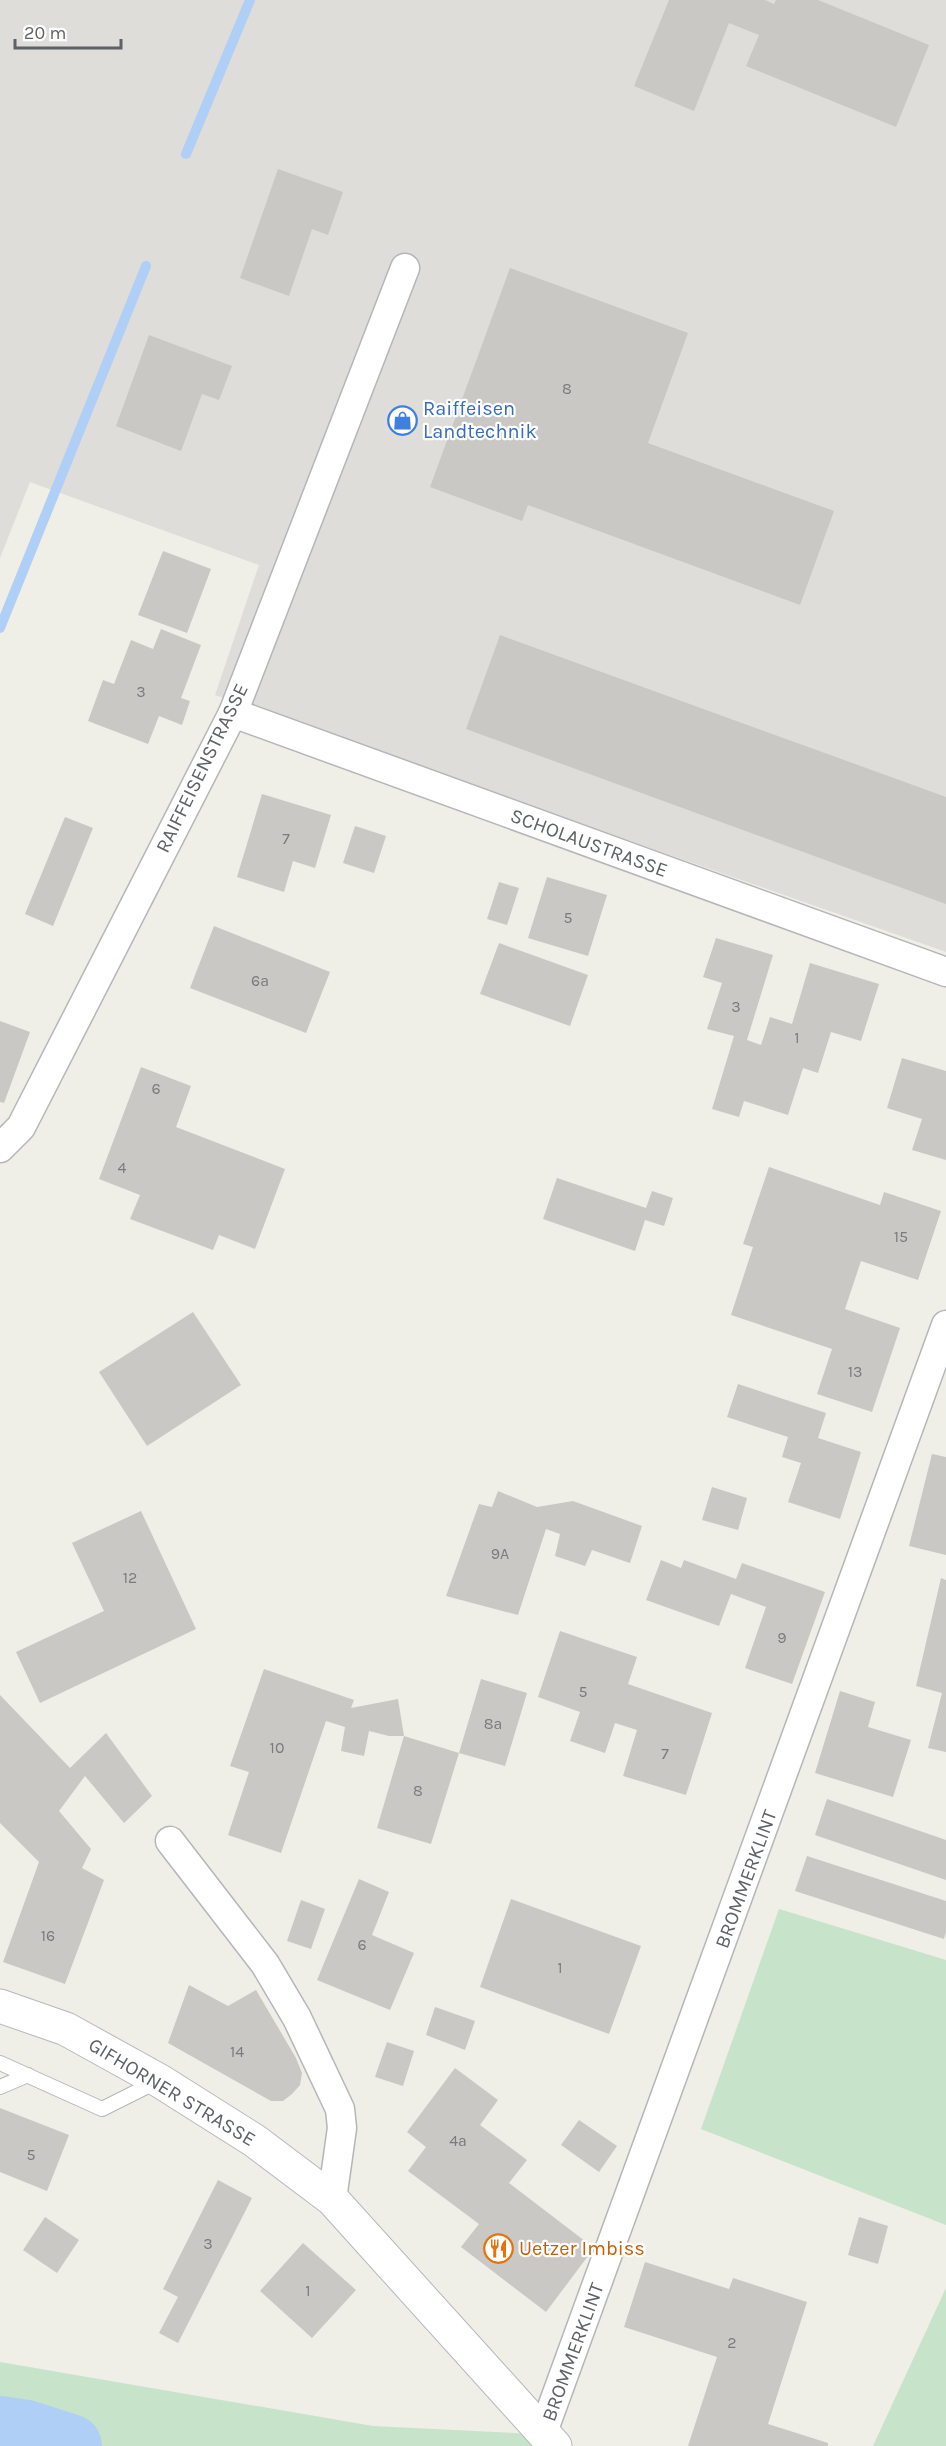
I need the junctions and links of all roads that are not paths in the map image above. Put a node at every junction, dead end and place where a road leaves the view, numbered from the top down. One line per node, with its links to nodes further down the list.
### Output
1 (405, 268): 2 (street, RAIFFEISENSTRASSE)
2 (233, 713): 3 (street, SCHOLAUSTRASSE); 4 (street, RAIFFEISENSTRASSE)
3 (946, 972)
4 (0, 1148)
5 (946, 1324): 13 (street, BROMMERKLINT)
6 (170, 1841): 12 (street)
7 (0, 2006): 10 (street, GIFHORNER STRASSE)
8 (0, 2063): 9 (lane)
9 (28, 2075): 10 (lane); 11 (lane)
10 (160, 2080): 12 (street, GIFHORNER STRASSE)
11 (0, 2087)
12 (332, 2199): 13 (street, GIFHORNER STRASSE)
13 (549, 2439)

